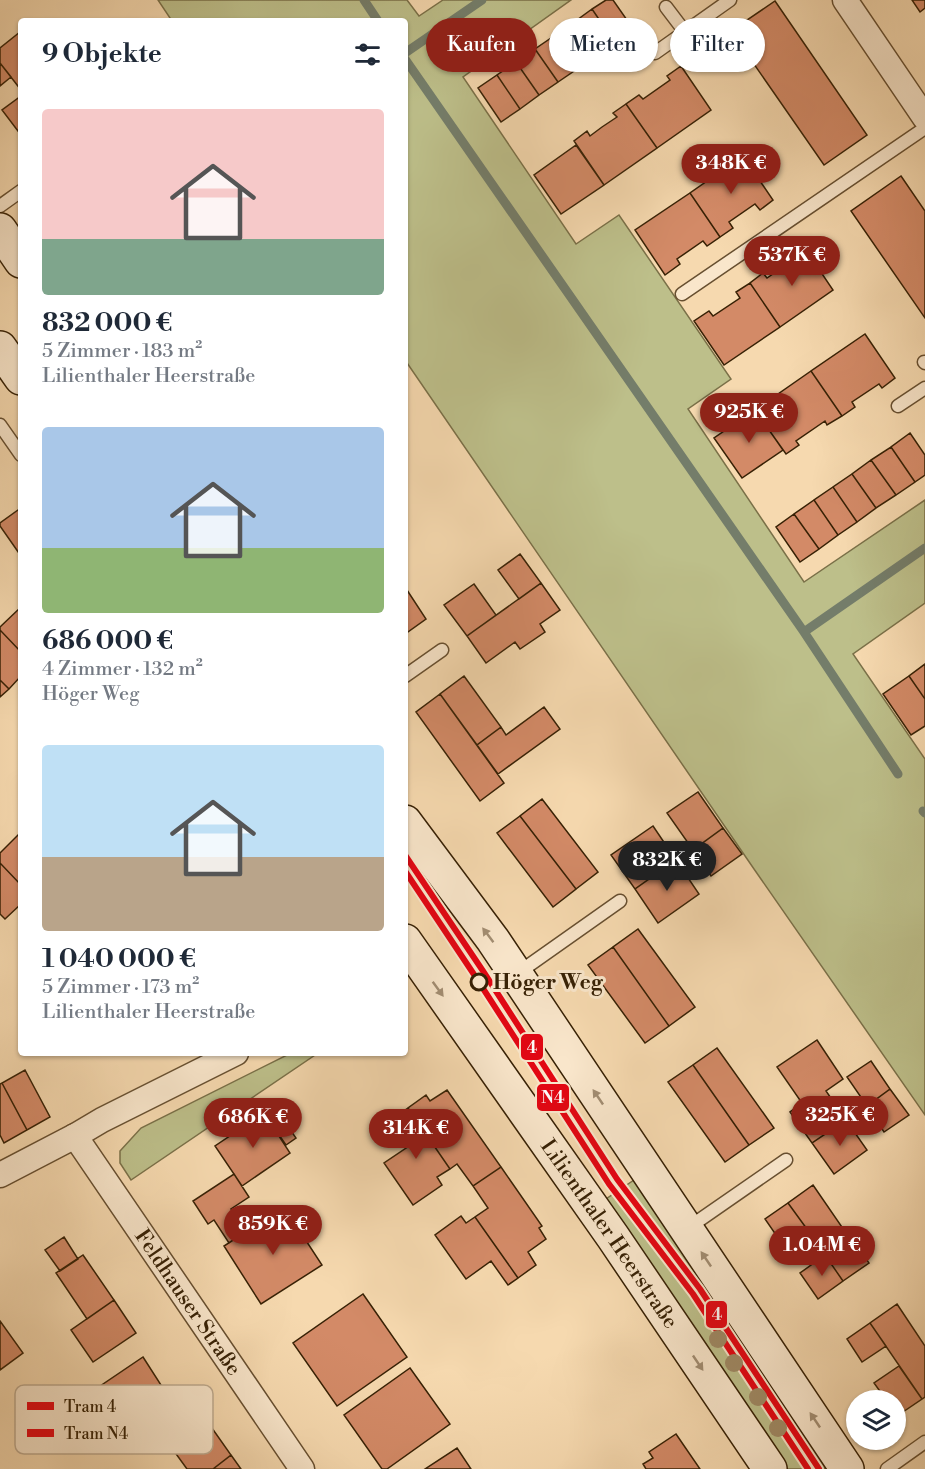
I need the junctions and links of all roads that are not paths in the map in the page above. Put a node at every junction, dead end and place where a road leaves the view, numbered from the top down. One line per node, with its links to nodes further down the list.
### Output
1 (730, 0): 5 (lane)
2 (845, 0): 6 (street)
3 (666, 7): 4 (lane)
4 (678, 18)
5 (705, 18)
6 (925, 118)
7 (925, 128): 12 (lane)
8 (18, 193): 9 (lane)
9 (0, 206)
10 (0, 230): 11 (main road)
11 (18, 257)
12 (682, 294)
13 (0, 348): 14 (main road)
14 (18, 374)
15 (925, 388): 16 (lane)
16 (898, 406)
17 (0, 424): 18 (lane)
18 (18, 451)
19 (442, 650): 20 (lane)
20 (408, 674)
21 (408, 826): 24 (main road, one-way to 21)
22 (620, 902): 24 (lane)
23 (410, 957): 32 (main road, Lilienthaler Heerstraße, one-way to 32)
24 (516, 975): 29 (main road, one-way to 24)
25 (230, 1056): 26 (street)
26 (75, 1136): 28 (street); 31 (street, Feldhauser Straße)
27 (786, 1160): 29 (lane)
28 (0, 1175)
29 (687, 1230): 33 (main road, one-way to 29)
30 (925, 1442): 34 (lane)
31 (302, 1469)
32 (770, 1469)
33 (847, 1469)
34 (887, 1469)

